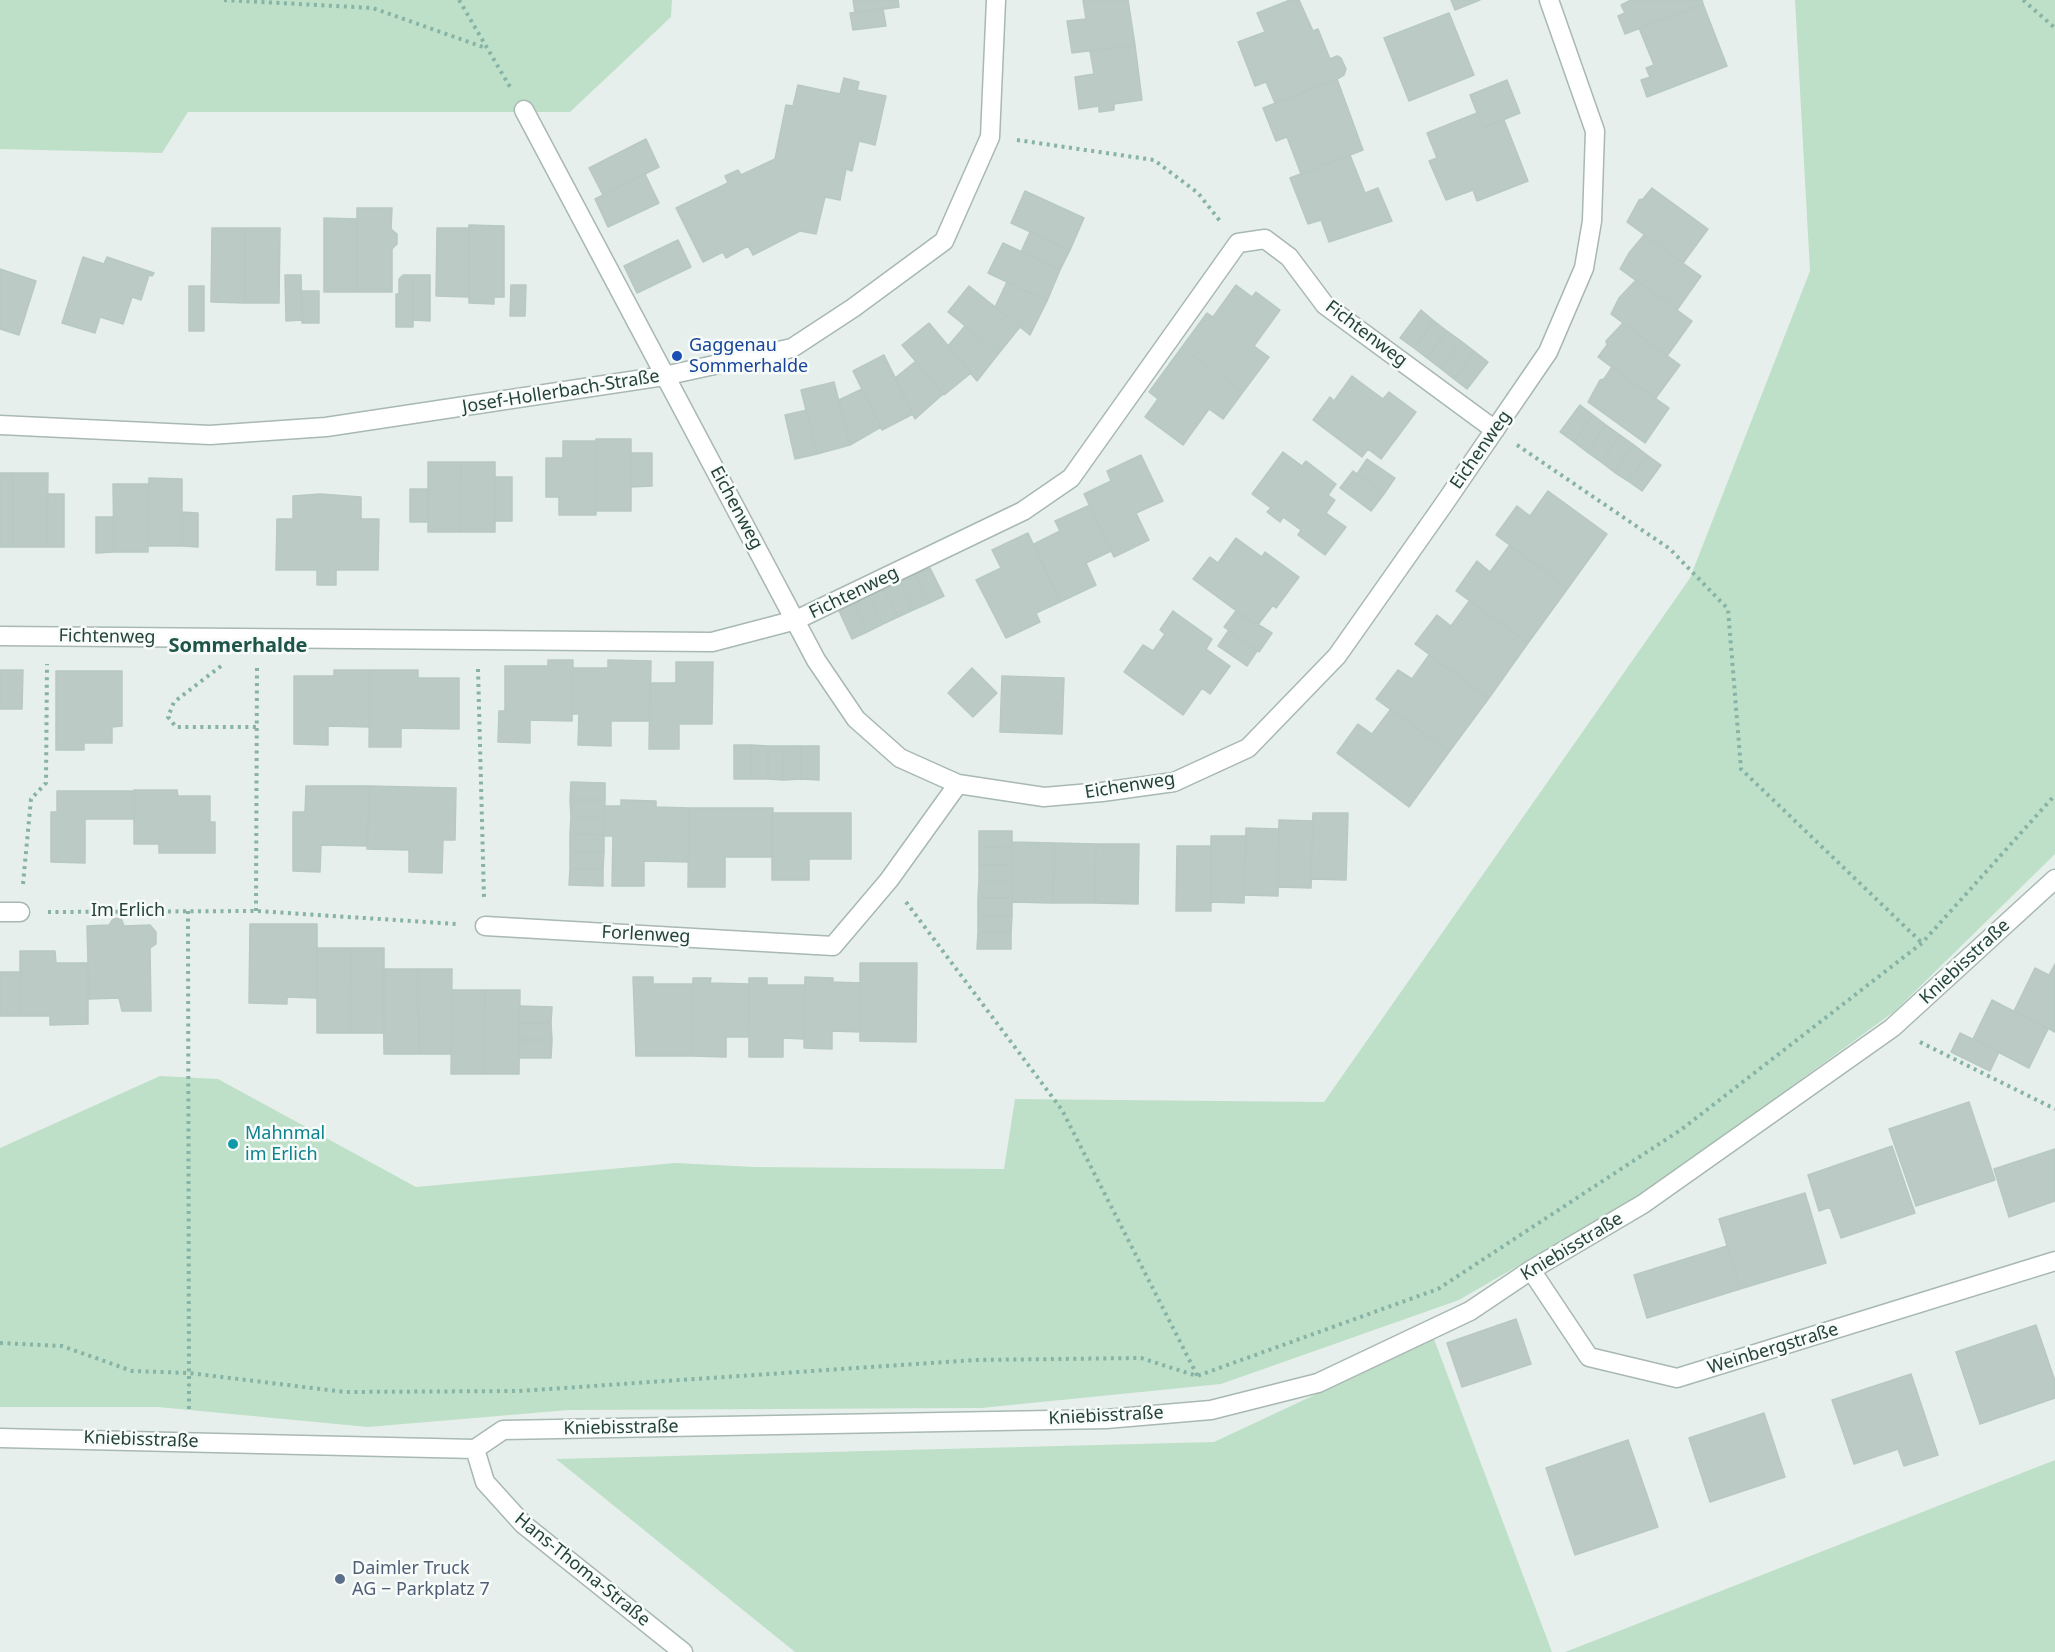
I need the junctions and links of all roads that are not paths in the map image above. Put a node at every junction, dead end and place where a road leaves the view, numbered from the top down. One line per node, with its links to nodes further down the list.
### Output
1 (996, 0): 4 (street, Josef-Hollerbach-Straße)
2 (1548, 0): 6 (street, Eichenweg)
3 (524, 110): 4 (street, Eichenweg)
4 (664, 376): 5 (street, Josef-Hollerbach-Straße); 7 (street, Eichenweg)
5 (0, 425)
6 (1494, 430): 7 (street, Fichtenweg); 9 (street, Eichenweg)
7 (796, 620): 8 (street, Fichtenweg); 9 (street, Eichenweg)
8 (0, 636)
9 (958, 784): 13 (street, Forlenweg)
10 (2055, 879): 15 (street, Kniebisstraße)
11 (0, 912): 12 (street)
12 (20, 912)
13 (485, 926)
14 (2055, 1261): 15 (street, Weinbergstraße)
15 (1531, 1270): 17 (street, Kniebisstraße)
16 (0, 1438): 17 (street, Kniebisstraße)
17 (475, 1449): 18 (street, Hans-Thoma-Straße)
18 (683, 1652)

